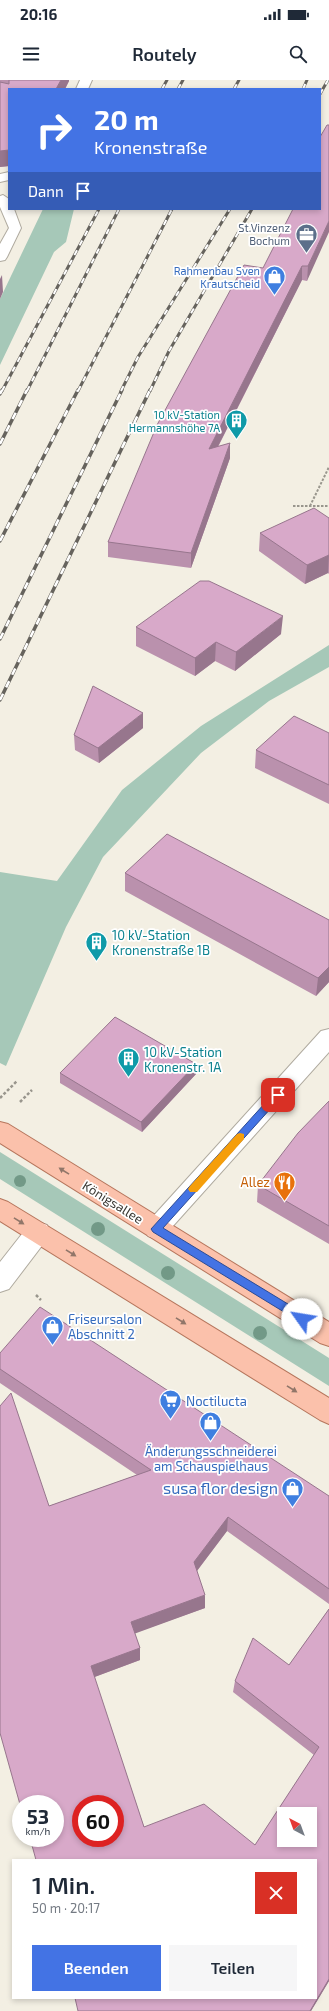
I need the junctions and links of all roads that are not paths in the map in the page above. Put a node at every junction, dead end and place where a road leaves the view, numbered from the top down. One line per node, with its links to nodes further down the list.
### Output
1 (1, 199): 2 (street); 3 (street)
2 (0, 214)
3 (0, 257)
4 (329, 1037): 7 (street)
5 (0, 1131): 7 (main road, Königsallee, one-way to 5)
6 (0, 1209): 8 (main road, one-way to 8)
7 (156, 1229): 10 (main road, Königsallee)
8 (38, 1232): 9 (street); 11 (main road, one-way to 11)
9 (0, 1281)
10 (329, 1335)
11 (329, 1412)

